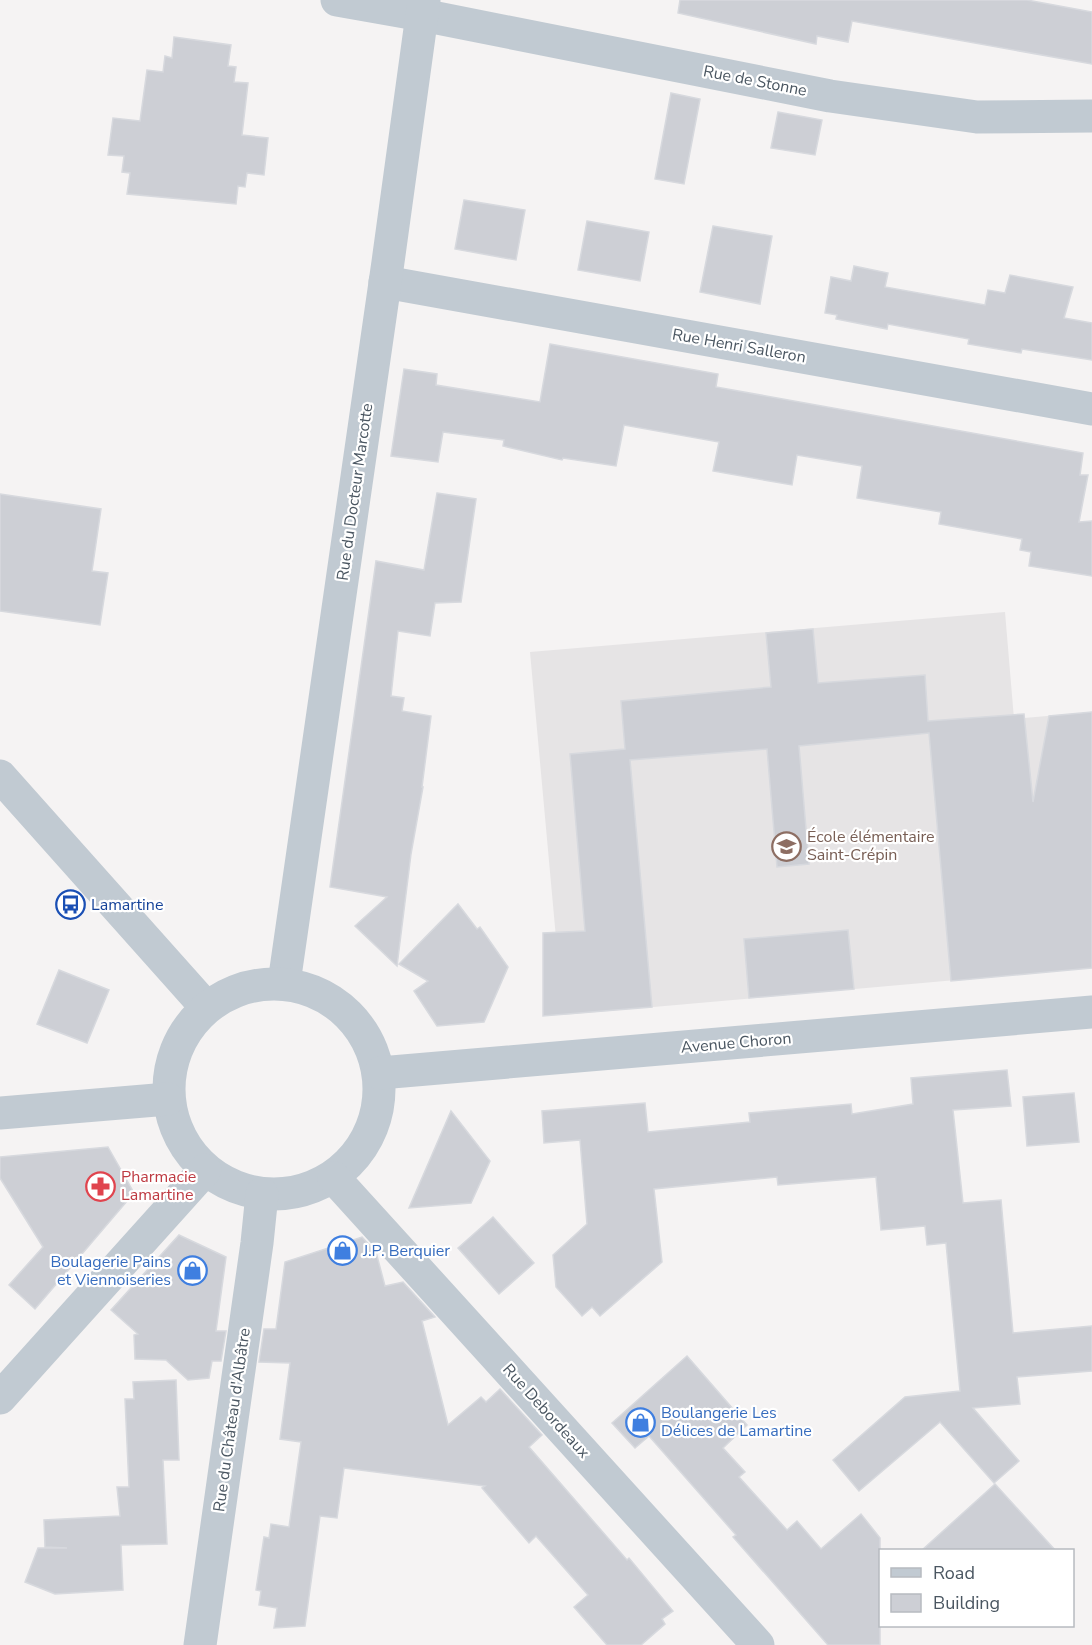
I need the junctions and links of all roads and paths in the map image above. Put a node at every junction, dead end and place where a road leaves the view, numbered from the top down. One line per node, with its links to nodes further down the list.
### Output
1 (337, 0): 2 (street, Rue de Stonne)
2 (423, 7): 3 (street, Rue de Stonne); 4 (street, Rue du Docteur Marcotte)
3 (1092, 116)
4 (385, 282): 5 (street, Rue Henri Salleron); 7 (street, Rue du Docteur Marcotte)
5 (1092, 409)
6 (0, 776): 8 (street)
7 (284, 983): 8 (street); 10 (street)
8 (206, 1007): 11 (street)
9 (1092, 1012): 10 (street, Avenue Choron)
10 (380, 1073): 14 (street)
11 (168, 1099): 12 (street); 13 (street)
12 (0, 1113)
13 (205, 1170): 15 (street); 16 (street)
14 (334, 1178): 15 (street); 18 (street, Rue Debordeaux)
15 (262, 1194): 17 (street, Rue du Château d'Albâtre)
16 (0, 1398)
17 (200, 1645)
18 (759, 1645)

